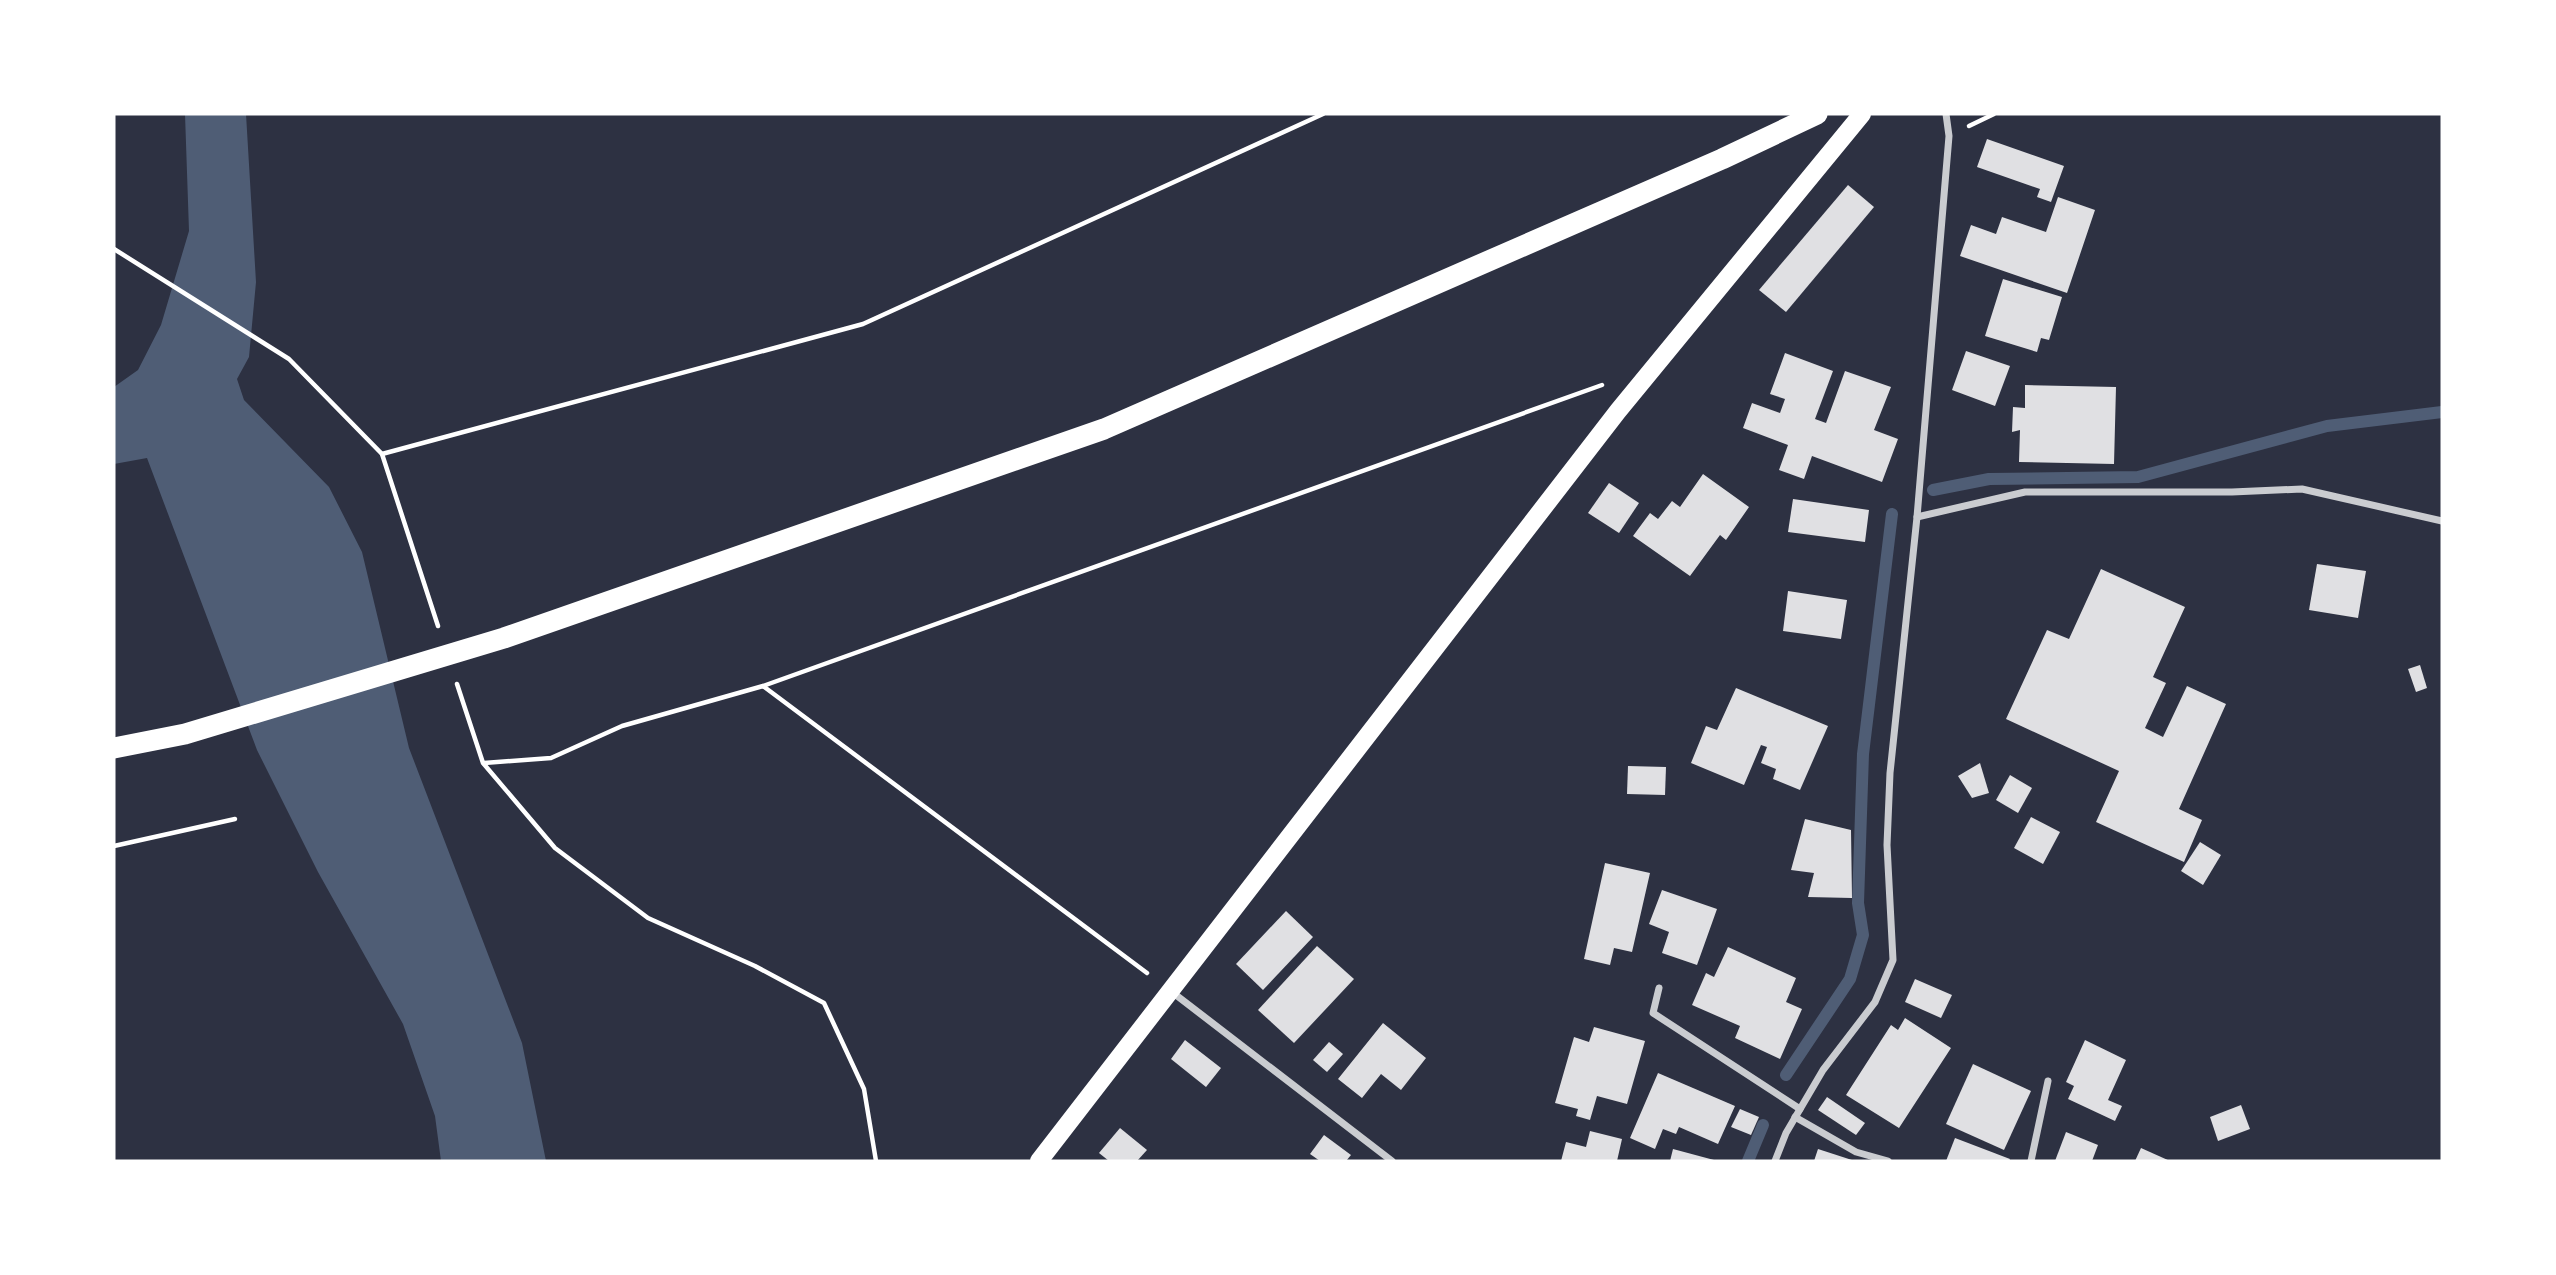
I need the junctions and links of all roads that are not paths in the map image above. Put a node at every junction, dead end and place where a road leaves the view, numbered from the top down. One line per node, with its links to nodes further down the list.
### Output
1 (1817, 114): 6 (highway)
2 (1862, 114): 8 (main road)
3 (1946, 114): 4 (street)
4 (1917, 517): 5 (street); 10 (street)
5 (2442, 521)
6 (114, 748)
7 (1659, 988): 10 (street)
8 (1172, 991): 12 (main road); 13 (street)
9 (2048, 1081): 16 (street)
10 (1800, 1109): 11 (street)
11 (1795, 1117): 14 (street); 15 (street)
12 (1039, 1161)
13 (1392, 1161)
14 (1775, 1161)
15 (1888, 1161)
16 (2031, 1161)

